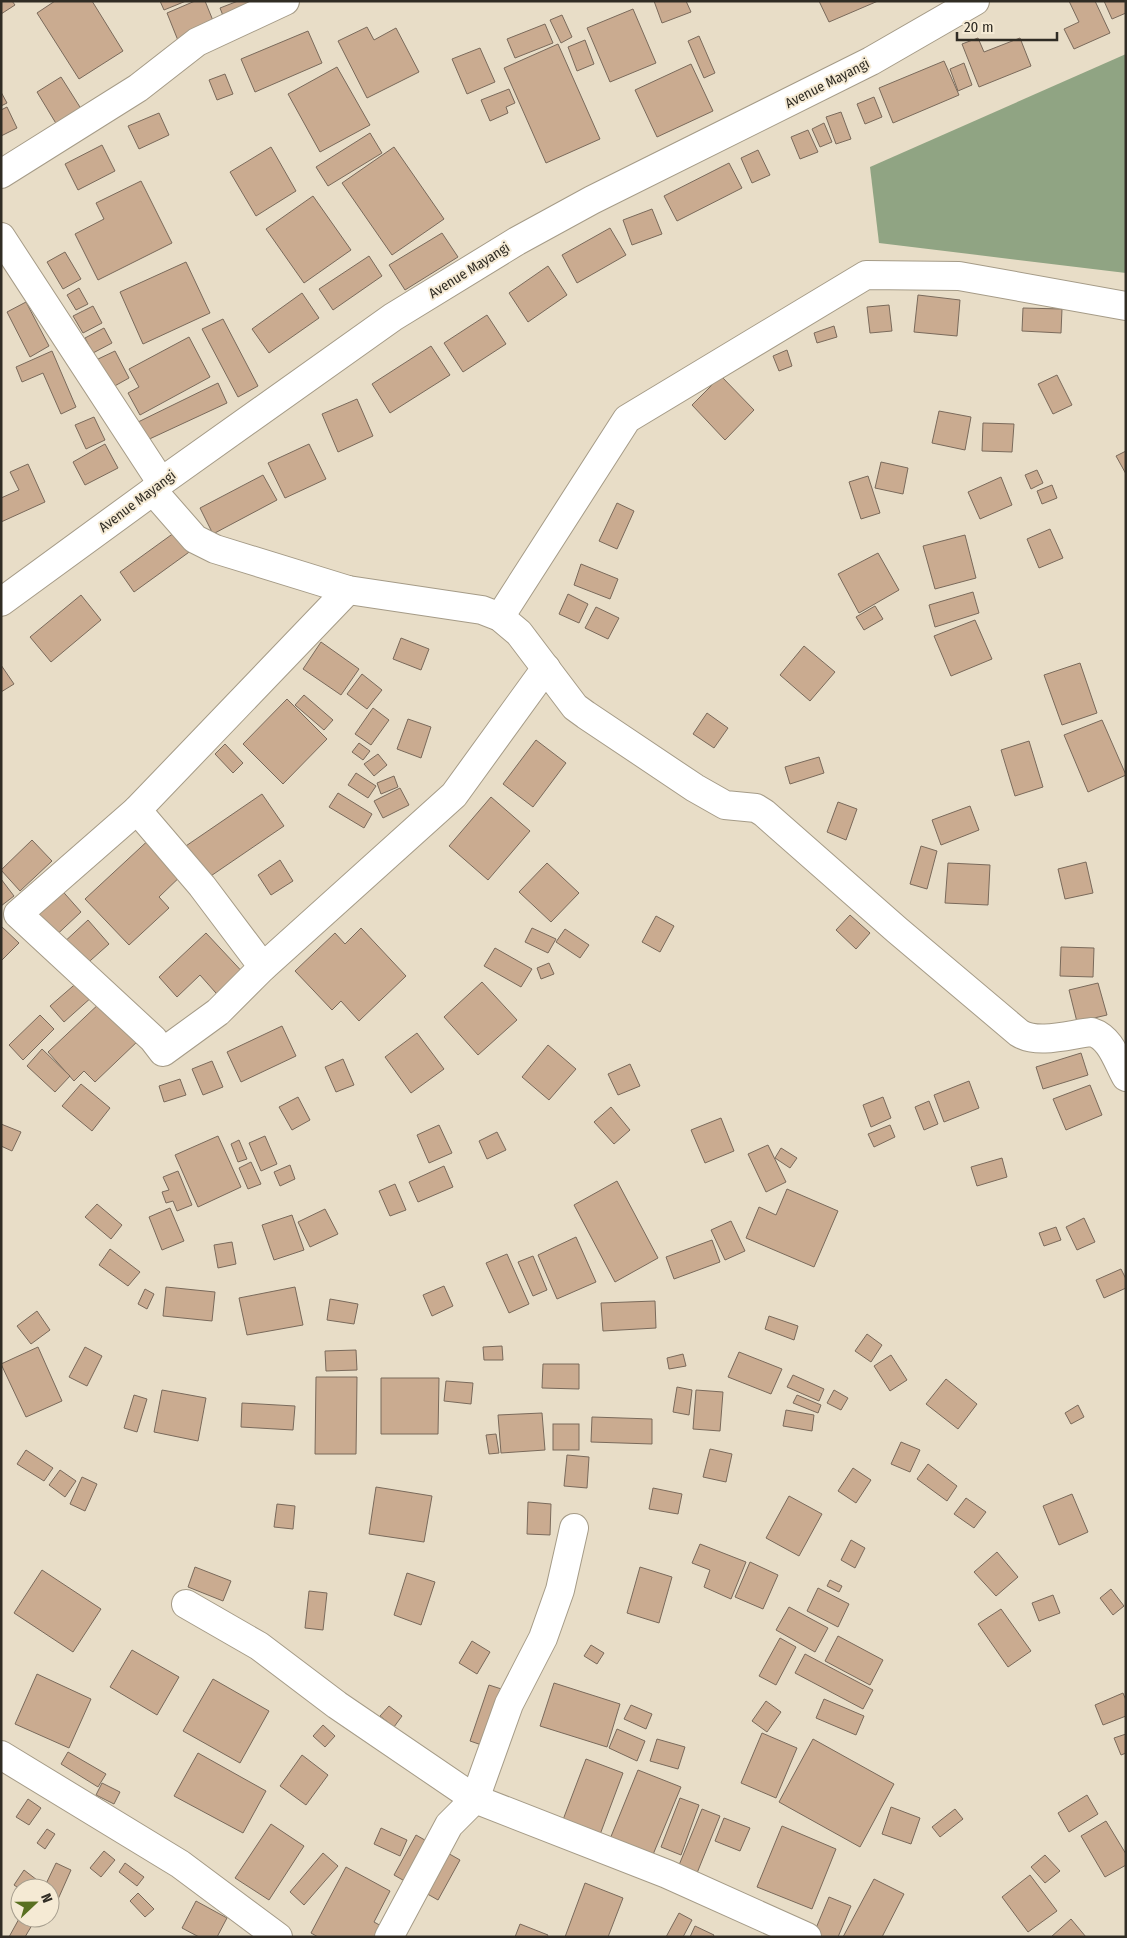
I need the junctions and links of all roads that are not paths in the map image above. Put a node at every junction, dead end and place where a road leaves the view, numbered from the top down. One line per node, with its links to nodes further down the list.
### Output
1 (285, 1): 3 (street)
2 (975, 1): 6 (street, Avenue Mayangi)
3 (1, 174)
4 (1, 237): 6 (street)
5 (1126, 306): 9 (street)
6 (157, 486): 7 (street); 8 (street, Avenue Mayangi)
7 (348, 590): 9 (street); 11 (street)
8 (1, 602)
9 (500, 617): 10 (street)
10 (546, 668): 12 (street); 13 (street)
11 (137, 810): 12 (street); 12 (street)
12 (263, 967)
13 (1126, 1076)
14 (574, 1528): 17 (street)
15 (186, 1604): 17 (street)
16 (1, 1755): 18 (street)
17 (475, 1799): 19 (street); 20 (street)
18 (278, 1937)
19 (389, 1937)
20 (807, 1937)

